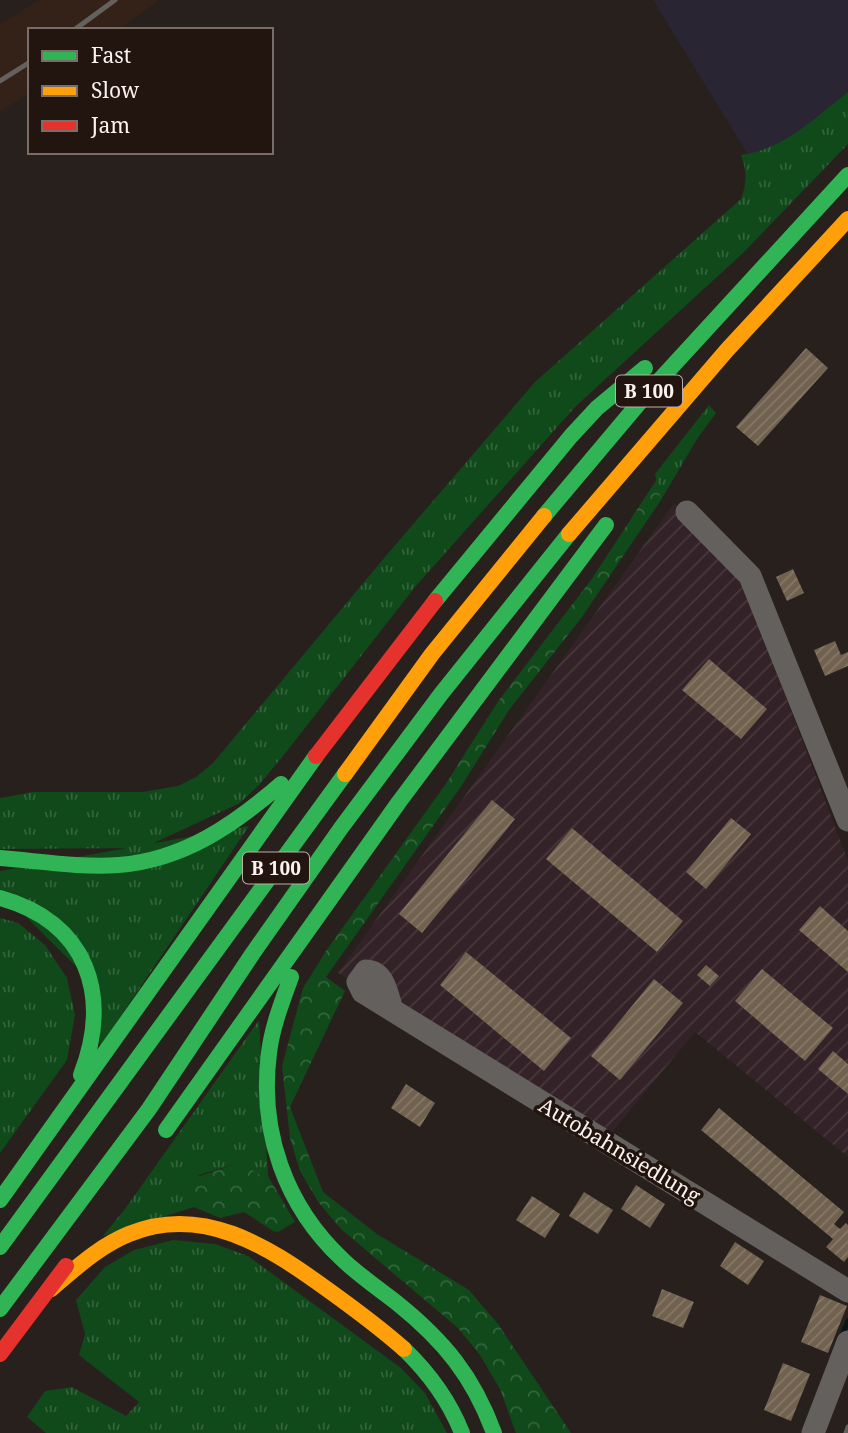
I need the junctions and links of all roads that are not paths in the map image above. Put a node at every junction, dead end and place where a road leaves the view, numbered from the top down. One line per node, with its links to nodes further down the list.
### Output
1 (848, 175): 3 (highway, B 100)
2 (848, 219): 4 (highway, B 100)
3 (741, 289): 8 (highway); 18 (highway, B 100)
4 (726, 350): 5 (highway); 21 (highway, B 100)
5 (660, 453)
6 (619, 508): 12 (highway)
7 (687, 512): 9 (street)
8 (322, 748): 10 (highway); 14 (highway)
9 (848, 820)
10 (0, 858)
11 (0, 898): 14 (highway)
12 (317, 917): 15 (highway); 25 (highway)
13 (392, 1010): 19 (street, Autobahnsiedlung)
14 (68, 1108): 16 (highway)
15 (157, 1142)
16 (0, 1200)
17 (86, 1239): 20 (highway)
18 (0, 1247)
19 (848, 1291)
20 (46, 1293): 23 (highway); 24 (highway)
21 (0, 1309)
22 (848, 1342): 26 (street)
23 (0, 1354)
24 (462, 1433)
25 (494, 1433)
26 (813, 1433)

